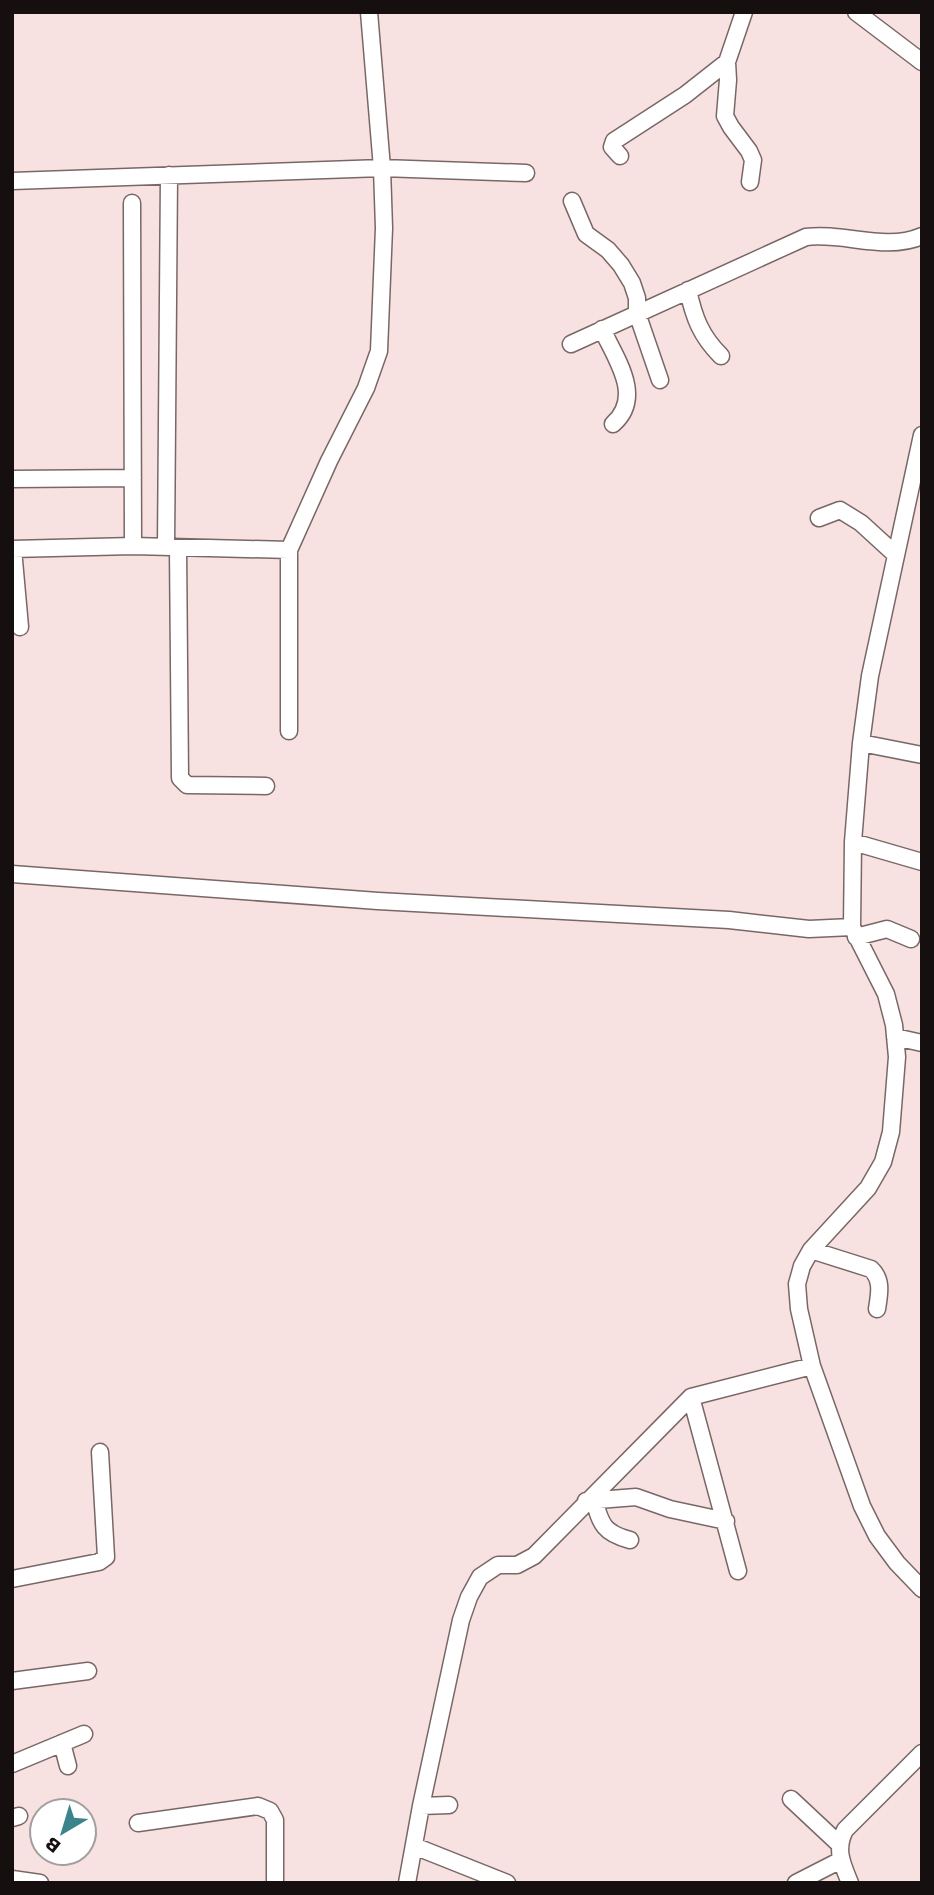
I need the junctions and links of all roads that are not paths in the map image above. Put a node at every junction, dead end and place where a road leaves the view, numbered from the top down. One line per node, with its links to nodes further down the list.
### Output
1 (369, 12): 7 (street)
2 (744, 12): 4 (street)
3 (856, 12): 5 (street)
4 (727, 62): 6 (street); 11 (street)
5 (922, 62)
6 (620, 156)
7 (382, 168): 8 (street); 9 (street); 29 (street)
8 (526, 173)
9 (169, 175): 10 (street); 27 (street)
10 (12, 181)
11 (750, 181)
12 (572, 201): 16 (street)
13 (132, 203): 23 (street)
14 (922, 236): 15 (street)
15 (688, 290): 16 (street); 19 (street)
16 (637, 313): 17 (street); 20 (street)
17 (603, 329): 18 (street); 21 (street)
18 (571, 344)
19 (721, 356)
20 (660, 380)
21 (613, 424)
22 (922, 435): 30 (street)
23 (132, 478): 24 (street); 26 (street)
24 (12, 479)
25 (819, 518): 30 (street)
26 (133, 546): 27 (street); 28 (street)
27 (172, 547): 29 (street); 35 (street)
28 (13, 549): 31 (street)
29 (289, 550): 32 (street)
30 (896, 555): 33 (street)
31 (20, 627)
32 (289, 731)
33 (861, 743): 34 (street); 36 (street)
34 (922, 755)
35 (266, 786)
36 (853, 842): 37 (street); 39 (street)
37 (922, 862)
38 (12, 874): 39 (street)
39 (854, 932): 40 (street); 41 (street)
40 (911, 939)
41 (895, 1037): 42 (street); 43 (street)
42 (922, 1043)
43 (811, 1251): 44 (street); 45 (street)
44 (877, 1309)
45 (812, 1366): 46 (street); 53 (street)
46 (691, 1396): 48 (street); 49 (street)
47 (100, 1452): 52 (street)
48 (590, 1501): 49 (street); 50 (street); 63 (street)
49 (726, 1521): 51 (street)
50 (630, 1540)
51 (738, 1571)
52 (12, 1579)
53 (922, 1589)
54 (88, 1671): 55 (street)
55 (12, 1681)
56 (84, 1734): 57 (street)
57 (62, 1743): 59 (street); 60 (street)
58 (922, 1753): 65 (street)
59 (12, 1763)
60 (68, 1766)
61 (791, 1800): 65 (street)
62 (449, 1805): 63 (street)
63 (421, 1806): 66 (street)
64 (138, 1823): 70 (street)
65 (838, 1843): 67 (street)
66 (414, 1846): 71 (street); 72 (street)
67 (841, 1860): 73 (street); 74 (street)
68 (12, 1879): 69 (street)
69 (40, 1883)
70 (275, 1883)
71 (407, 1883)
72 (507, 1883)
73 (796, 1883)
74 (850, 1883)

